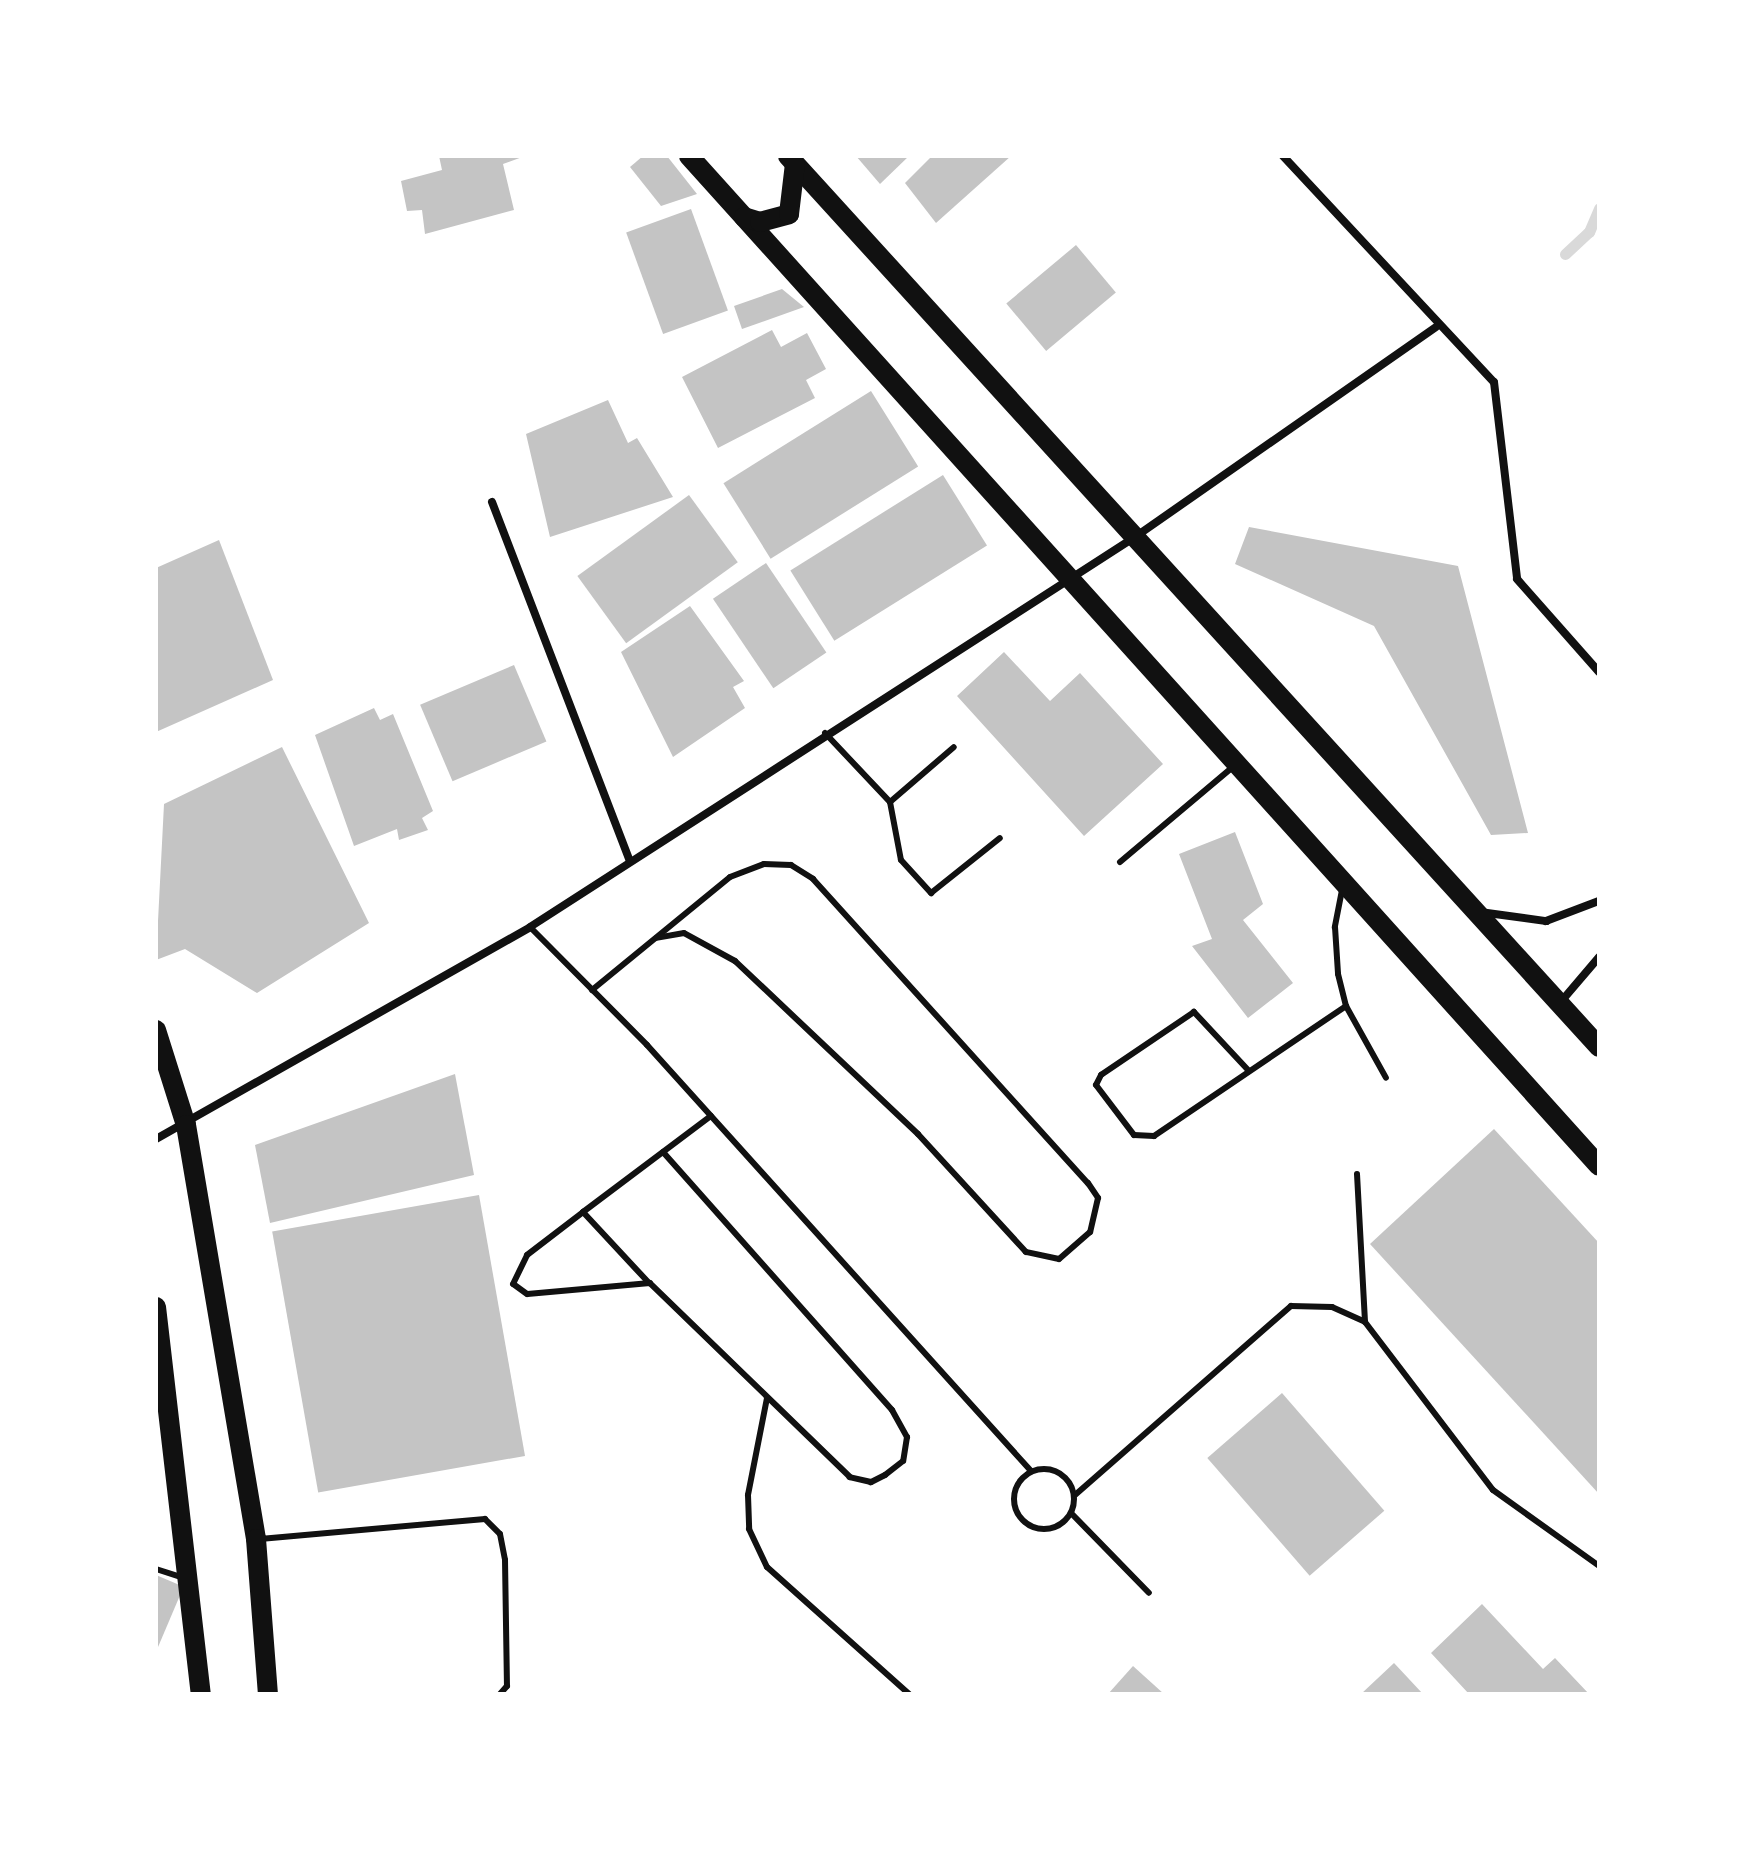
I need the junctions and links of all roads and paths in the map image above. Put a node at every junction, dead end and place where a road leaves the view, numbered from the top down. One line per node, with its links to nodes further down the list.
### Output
1 (689, 156): 4 (main road)
2 (1283, 156): 5 (street)
3 (791, 160): 4 (main road); 7 (main road)
4 (744, 217): 8 (main road)
5 (1436, 327): 7 (street); 9 (street)
6 (492, 502): 15 (street)
7 (1135, 537): 8 (street); 19 (main road)
8 (1067, 575): 10 (street); 12 (main road)
9 (1599, 672)
10 (825, 733): 13 (lane); 15 (street)
11 (954, 747): 13 (lane)
12 (1237, 764): 16 (lane); 17 (main road)
13 (890, 802): 14 (lane)
14 (1000, 838)
15 (630, 861): 20 (street)
16 (1120, 862)
17 (1343, 882): 25 (lane); 34 (main road)
18 (1599, 901): 19 (street)
19 (1473, 910): 24 (main road)
20 (530, 927): 23 (lane); 31 (street)
21 (656, 938): 21 (lane); 23 (lane)
22 (1599, 957): 24 (street)
23 (592, 990): 30 (lane)
24 (1559, 1004): 27 (main road)
25 (1346, 1006): 28 (lane); 29 (lane)
26 (156, 1030): 31 (main road)
27 (1599, 1047)
28 (1249, 1071): 28 (lane)
29 (1386, 1078)
30 (711, 1116): 33 (lane); 41 (lane)
31 (186, 1125): 32 (street); 44 (main road)
32 (156, 1139)
33 (663, 1152): 36 (lane); 40 (lane)
34 (1599, 1166)
35 (1357, 1174): 39 (lane)
36 (583, 1212): 37 (lane); 37 (lane)
37 (650, 1283): 40 (lane)
38 (156, 1307): 47 (main road)
39 (1365, 1322): 42 (lane); 45 (lane)
40 (767, 1398): 52 (lane)
41 (1031, 1471): 42 (lane); 43 (lane)
42 (1075, 1495): 43 (lane)
43 (1072, 1514): 48 (lane)
44 (256, 1539): 50 (main road); 51 (lane)
45 (1599, 1566)
46 (156, 1569): 47 (lane)
47 (188, 1579): 49 (main road)
48 (1149, 1593)
49 (201, 1694)
50 (268, 1694)
51 (500, 1694)
52 (909, 1694)

